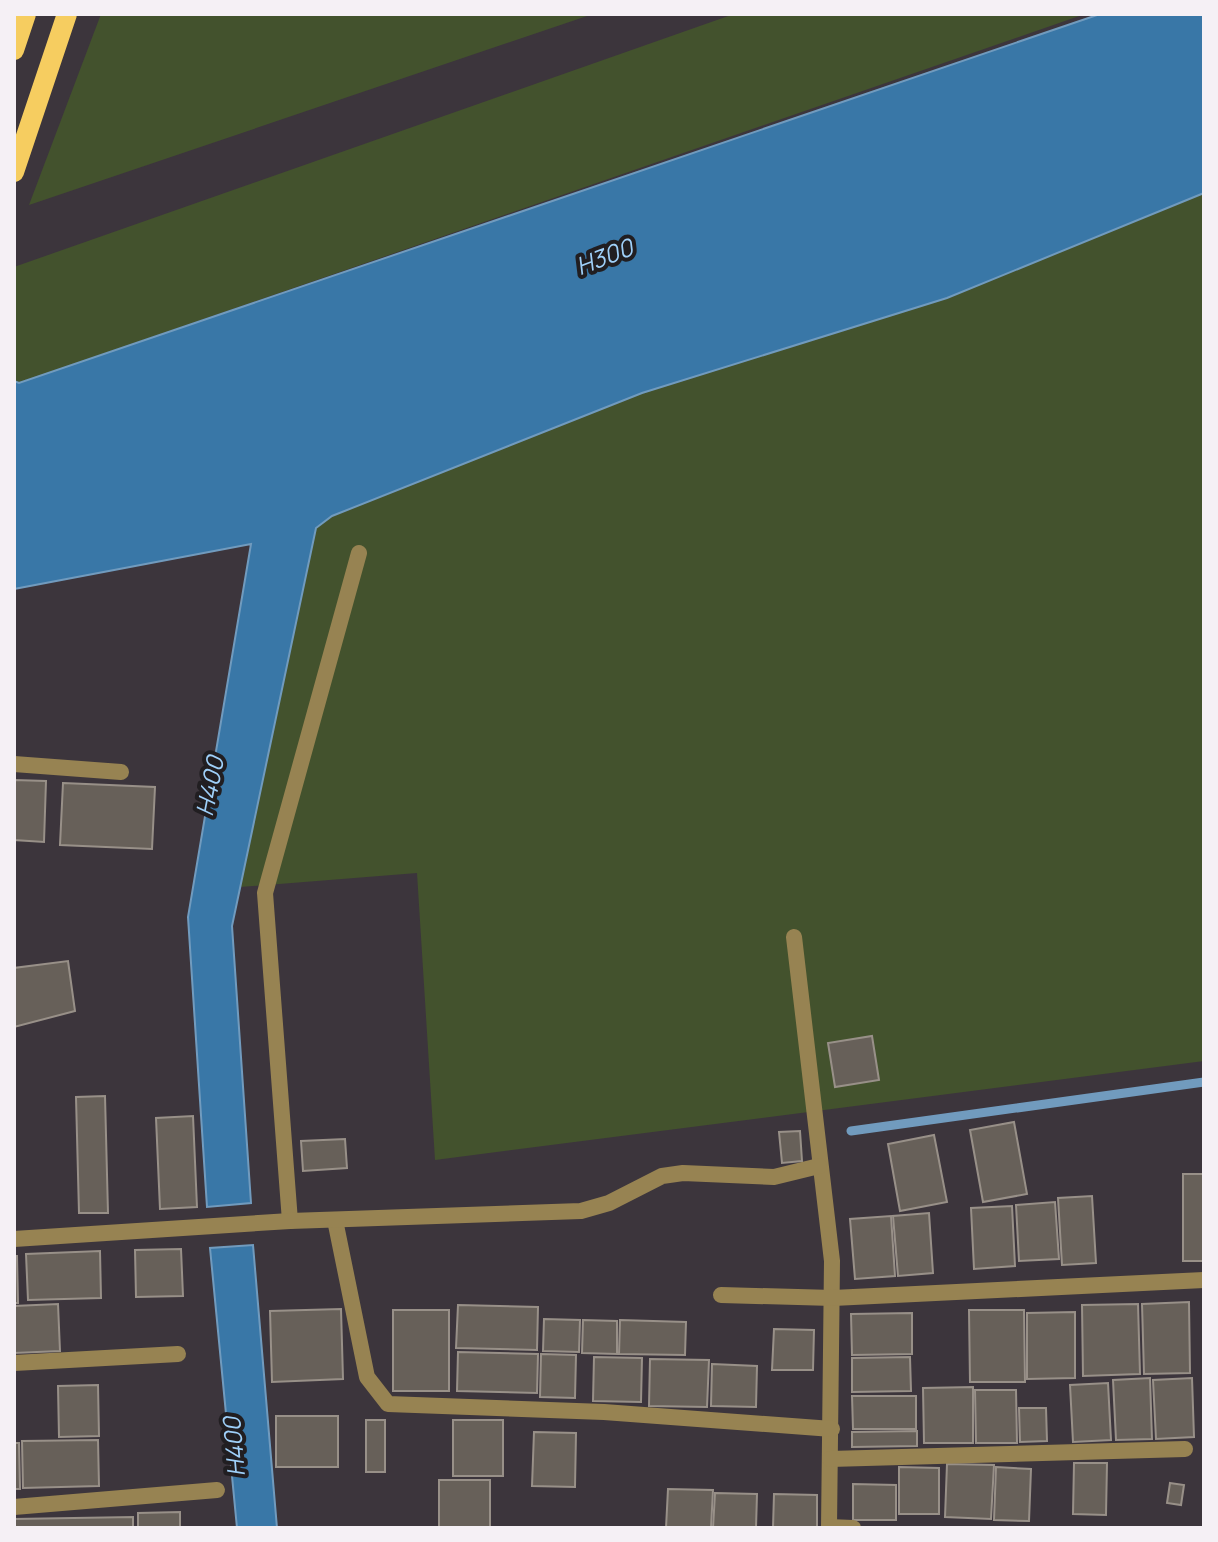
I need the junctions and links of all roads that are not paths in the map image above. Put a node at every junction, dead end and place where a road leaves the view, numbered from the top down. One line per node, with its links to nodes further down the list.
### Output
1 (26, 14): 3 (main road)
2 (67, 14): 4 (main road)
3 (14, 50)
4 (14, 172)
5 (359, 553): 11 (street)
6 (14, 764): 7 (street)
7 (121, 772)
8 (794, 937): 9 (street)
9 (819, 1166): 10 (street); 15 (street)
10 (335, 1220): 11 (street); 18 (street)
11 (290, 1221): 12 (street)
12 (14, 1239)
13 (1204, 1280): 15 (street)
14 (721, 1295): 15 (street)
15 (833, 1298): 18 (street)
16 (178, 1354): 17 (street)
17 (14, 1363)
18 (832, 1429): 20 (street)
19 (1185, 1449): 20 (street)
20 (830, 1459): 23 (street)
21 (217, 1490): 22 (street)
22 (14, 1507)
23 (829, 1527): 24 (street)
24 (853, 1528)

